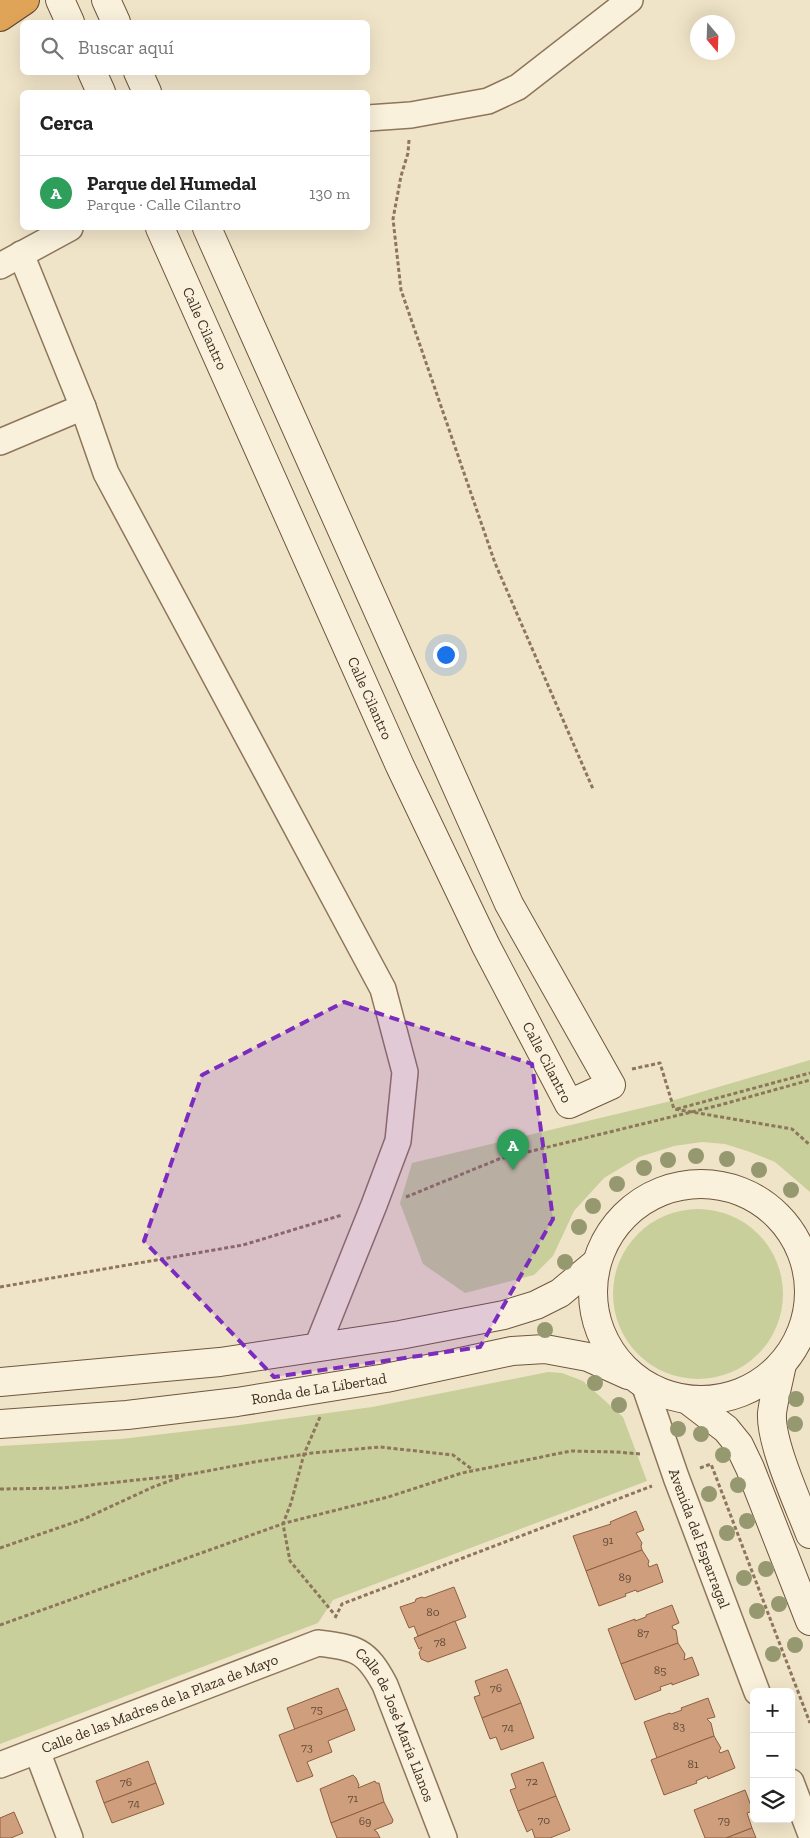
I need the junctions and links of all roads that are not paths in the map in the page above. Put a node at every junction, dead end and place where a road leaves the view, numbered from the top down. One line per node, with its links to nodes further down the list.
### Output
1 (25, 0): 5 (highway)
2 (60, 0): 6 (main road)
3 (106, 0): 7 (main road)
4 (630, 0): 12 (street)
5 (0, 17)
6 (69, 20)
7 (115, 20)
8 (93, 75): 10 (main road)
9 (139, 75): 11 (main road)
10 (100, 90)
11 (146, 90)
12 (370, 118)
13 (66, 230): 16 (street)
14 (161, 230): 15 (main road, Calle Cilantro)
15 (208, 230)
16 (10, 260): 17 (street)
17 (83, 407): 18 (street); 20 (street)
18 (0, 442)
19 (596, 1263): 20 (main road); 21 (main road); 22 (main road)
20 (317, 1347): 23 (main road)
21 (782, 1364): 24 (main road); 26 (main road)
22 (638, 1380): 24 (main road, Ronda de La Libertad); 25 (main road, Ronda de La Libertad); 29 (street, Avenida del Esparragal)
23 (0, 1382)
24 (688, 1400): 27 (main road)
25 (0, 1424)
26 (810, 1534)
27 (810, 1621)
28 (318, 1642): 30 (street, Calle de las Madres de la Plaza de Mayo); 35 (street, Calle de José María Llanos)
29 (755, 1688)
30 (37, 1751): 31 (street, Calle de las Madres de la Plaza de Mayo); 34 (street)
31 (0, 1765)
32 (795, 1793): 33 (street)
33 (810, 1832)
34 (70, 1838)
35 (444, 1838)

